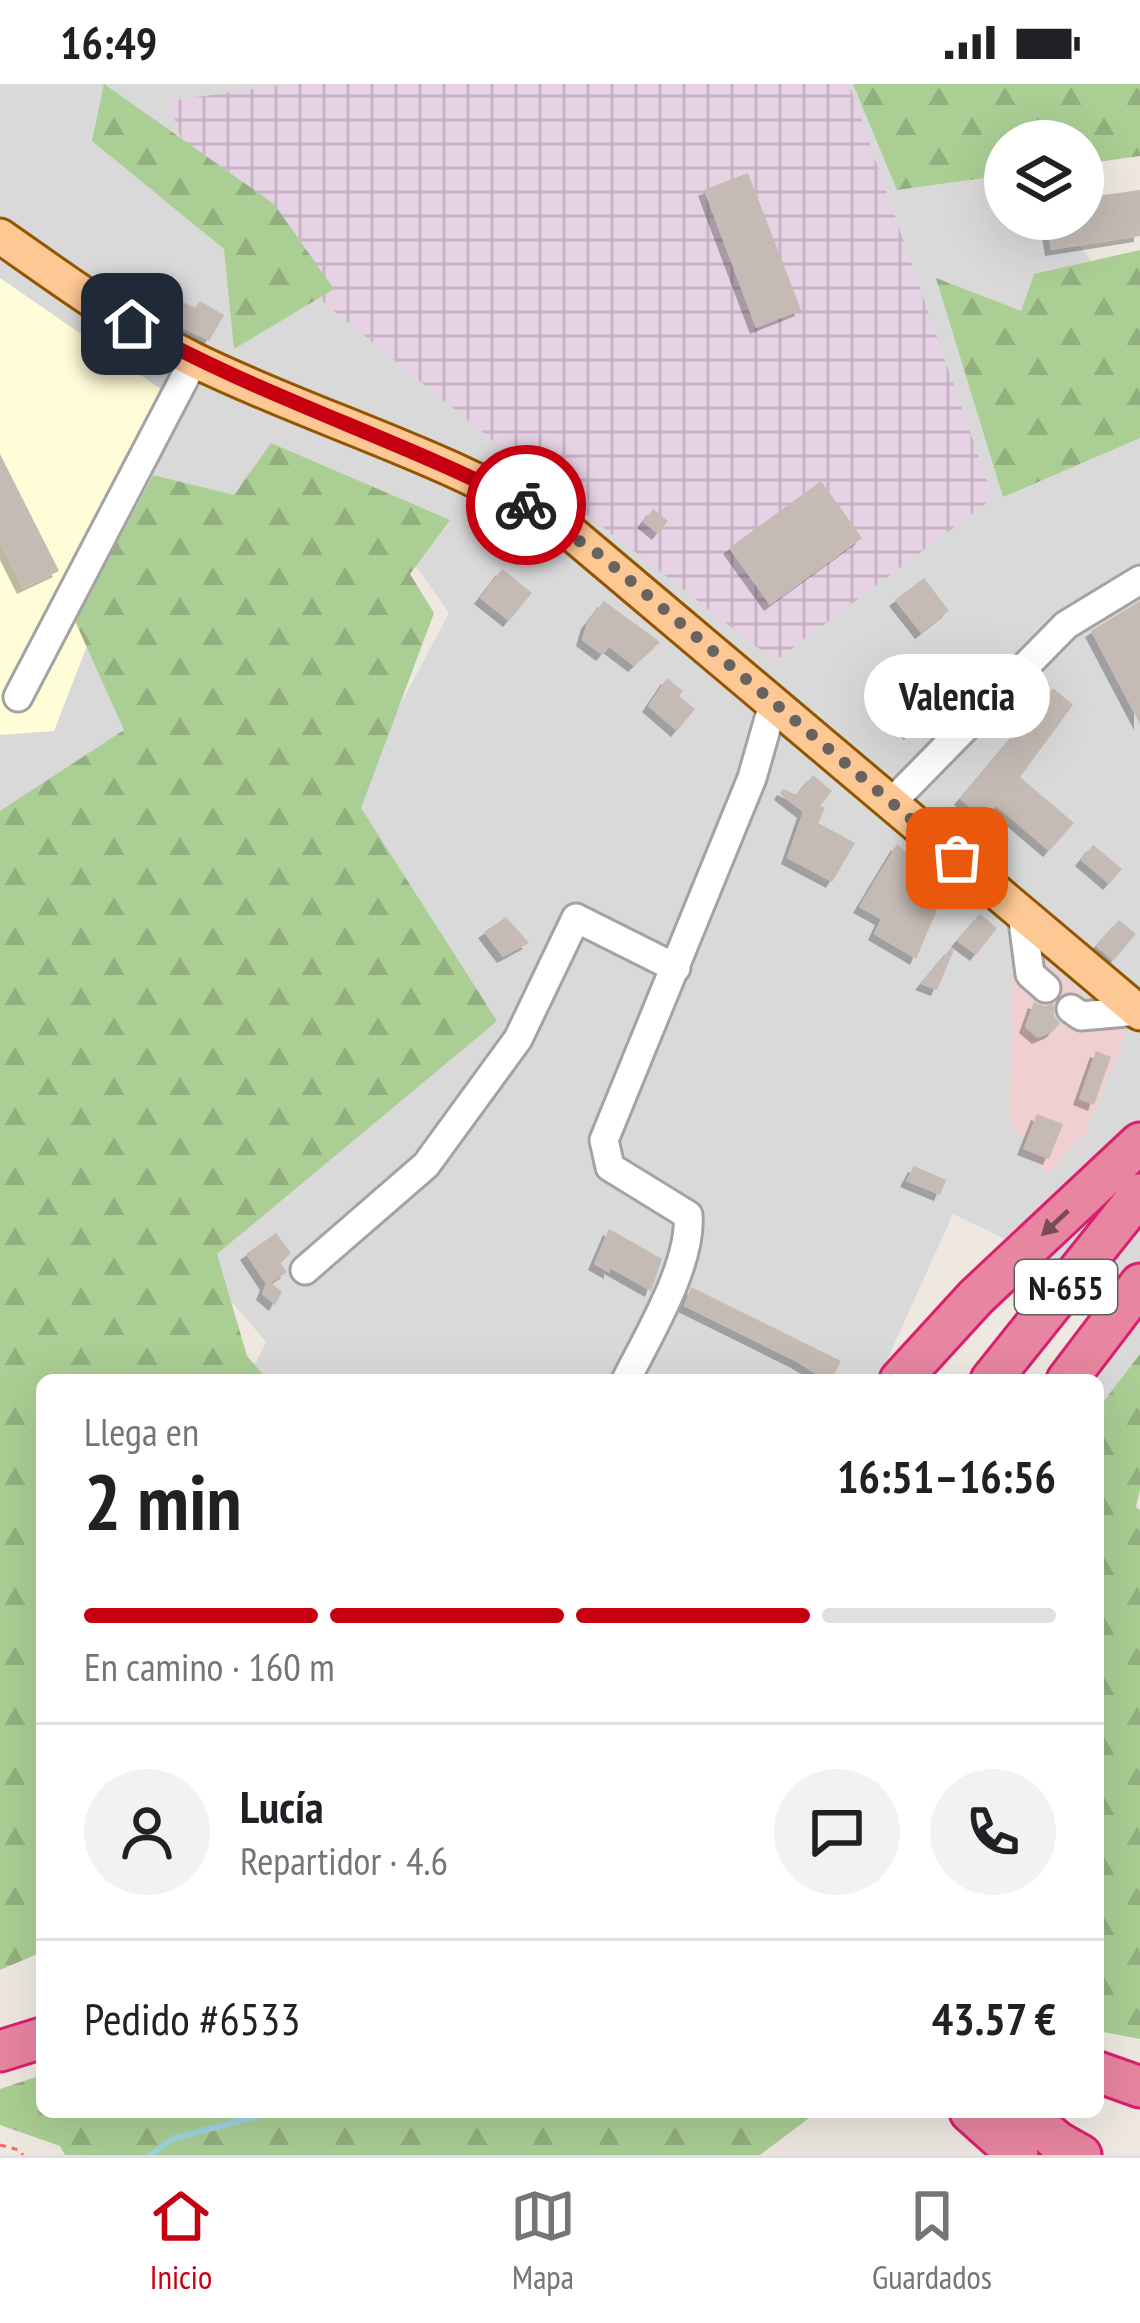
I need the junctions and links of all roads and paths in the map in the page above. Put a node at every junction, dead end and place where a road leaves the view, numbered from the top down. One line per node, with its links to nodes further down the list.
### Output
1 (0, 236): 2 (main road)
2 (194, 359): 4 (street); 5 (main road)
3 (1140, 580): 6 (street)
4 (18, 697)
5 (774, 701): 6 (main road); 8 (street)
6 (892, 802): 7 (main road)
7 (1022, 914): 9 (street); 10 (main road)
8 (676, 968): 14 (street); 16 (street)
9 (1046, 988)
10 (1134, 1000): 11 (street)
11 (1072, 1009)
12 (1140, 1143): 17 (highway, one-way to 17)
13 (1140, 1194): 18 (highway, N-655)
14 (305, 1270)
15 (1140, 1284): 19 (highway)
16 (629, 1374)
17 (905, 1374)
18 (996, 1374)
19 (1071, 1374)
20 (36, 2040): 21 (highway)
21 (0, 2051)
22 (1104, 2074): 23 (highway)
23 (1140, 2087)
24 (952, 2118): 29 (highway)
25 (977, 2118): 30 (highway)
26 (1029, 2118): 31 (highway)
27 (0, 2145): 28 (path)
28 (23, 2155)
29 (981, 2155)
30 (1018, 2155)
31 (1081, 2155)

